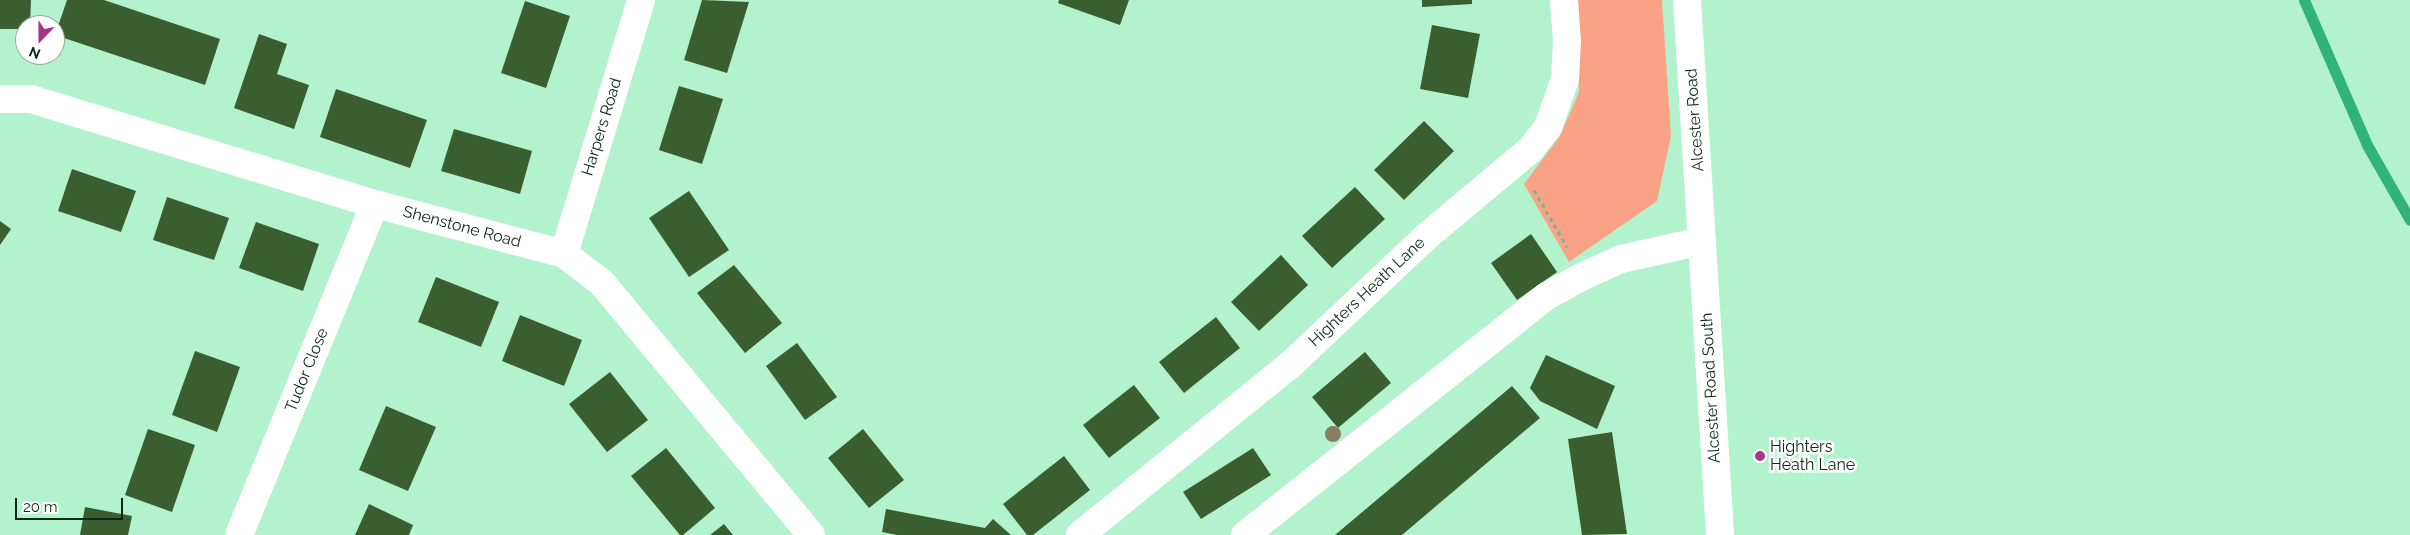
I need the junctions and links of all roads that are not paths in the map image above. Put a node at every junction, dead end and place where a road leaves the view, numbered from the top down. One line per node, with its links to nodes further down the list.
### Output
1 (641, 0): 7 (street, Harpers Road)
2 (1564, 0): 10 (street, Highters Heath Lane)
3 (1687, 0): 6 (street, Alcester Road)
4 (0, 99): 5 (street, Shenstone Road)
5 (375, 204): 7 (street, Shenstone Road); 8 (street, Tudor Close)
6 (1702, 241): 11 (street); 12 (street, Alcester Road South)
7 (564, 254): 9 (street, Shenstone Road)
8 (239, 535)
9 (811, 535)
10 (1080, 535)
11 (1245, 535)
12 (1720, 535)

